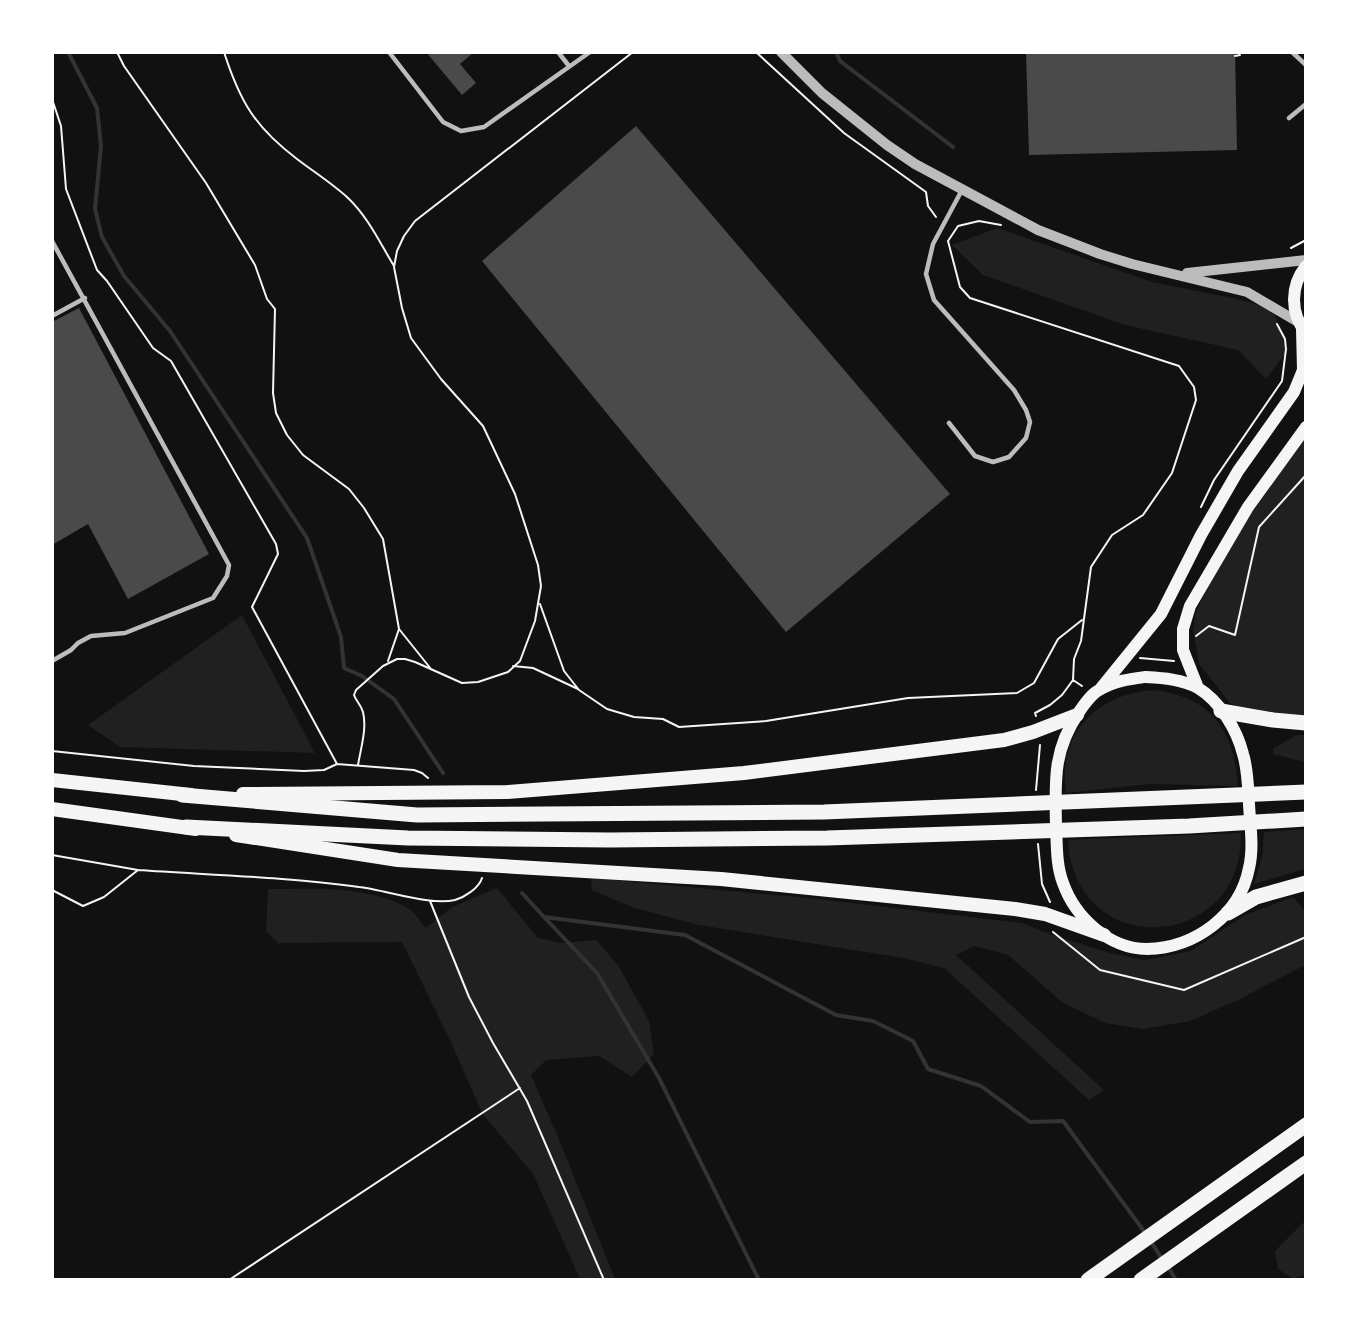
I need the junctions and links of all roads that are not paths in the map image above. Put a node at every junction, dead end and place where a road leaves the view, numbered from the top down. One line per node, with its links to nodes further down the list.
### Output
1 (389, 52): 7 (lane)
2 (558, 52): 7 (lane)
3 (590, 52): 7 (lane)
4 (781, 52): 10 (street)
5 (1292, 52): 6 (lane)
6 (1305, 65)
7 (569, 66)
8 (1305, 104): 9 (lane)
9 (1289, 118)
10 (962, 190): 14 (street); 18 (lane)
11 (52, 241): 15 (lane)
12 (1305, 260): 14 (street)
13 (1305, 266): 17 (main road)
14 (1178, 274): 17 (street)
15 (85, 298): 16 (lane); 20 (lane)
16 (52, 316)
17 (1302, 328): 22 (main road)
18 (949, 423)
19 (1305, 427): 21 (main road)
20 (52, 661)
21 (1198, 688): 22 (main road); 23 (main road)
22 (1100, 689): 24 (main road)
23 (1221, 711): 25 (highway); 33 (main road)
24 (1077, 715): 28 (highway); 34 (main road)
25 (1305, 723)
26 (52, 780): 28 (highway)
27 (1305, 792): 28 (highway)
28 (182, 795)
29 (52, 809): 31 (highway)
30 (1305, 819): 31 (highway)
31 (186, 827): 34 (highway)
32 (1305, 883): 33 (highway)
33 (1228, 913): 34 (main road)
34 (1104, 935)
35 (1305, 1125): 37 (highway)
36 (1305, 1163): 38 (highway)
37 (1088, 1280)
38 (1141, 1280)

